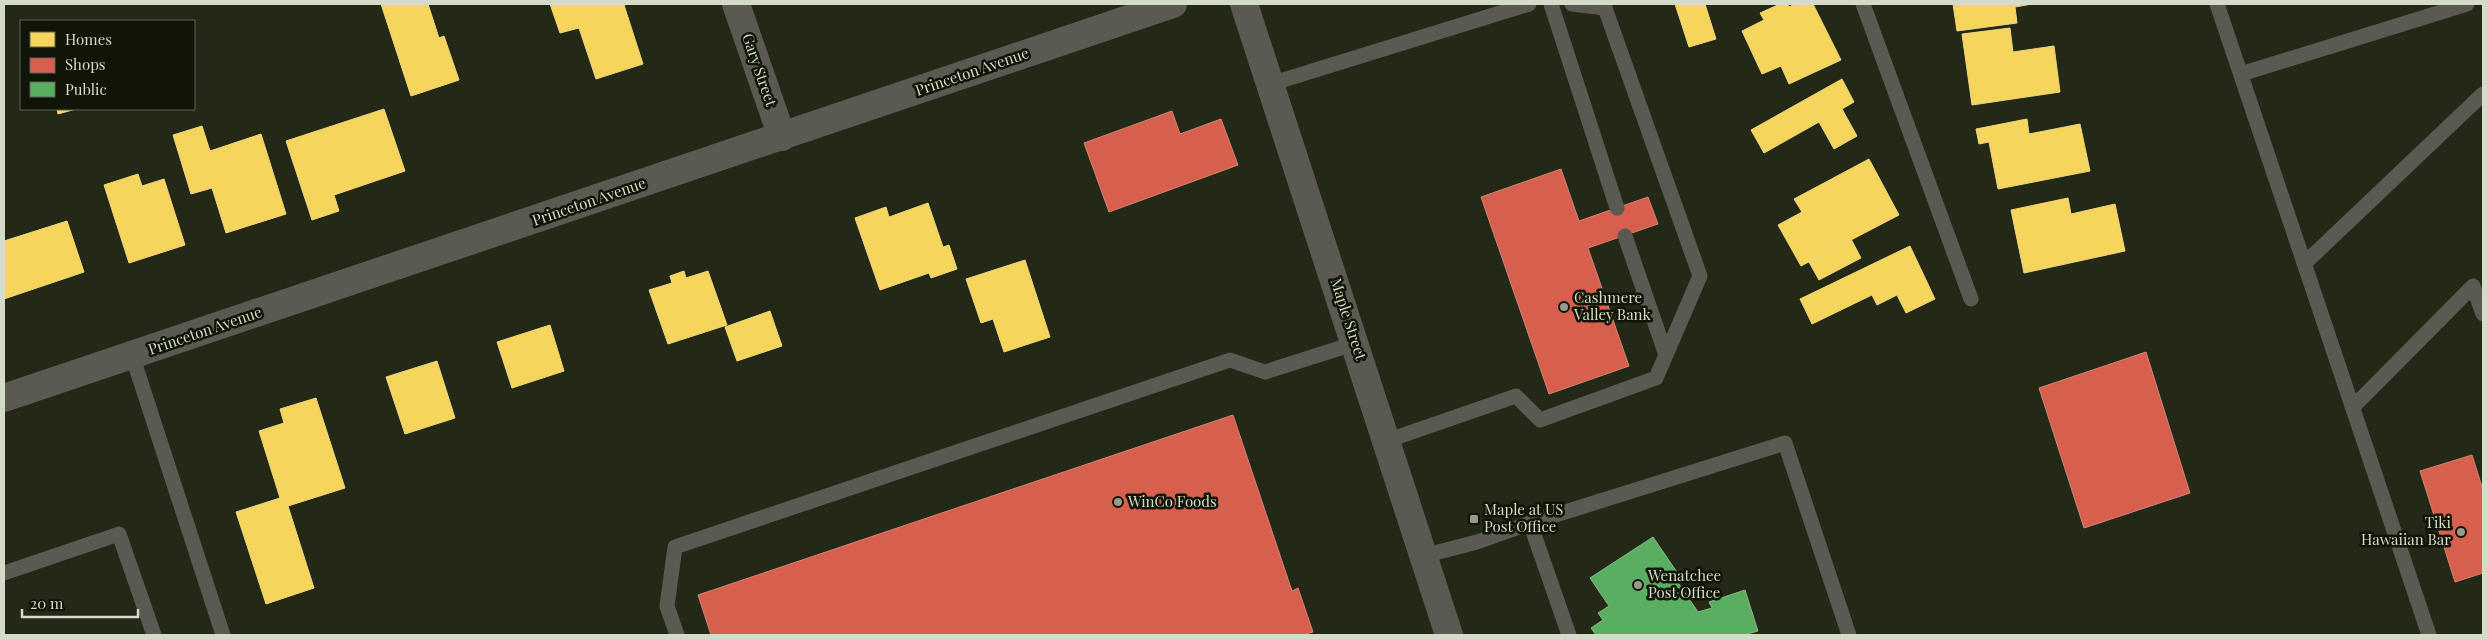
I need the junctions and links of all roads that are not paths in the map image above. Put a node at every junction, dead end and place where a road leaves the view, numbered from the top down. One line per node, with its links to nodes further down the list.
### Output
1 (736, 4): 13 (street, Gary Street)
2 (1172, 4): 13 (street, Princeton Avenue)
3 (1244, 4): 11 (street, Maple Street)
4 (1529, 4): 11 (lane)
5 (1550, 4): 14 (lane)
6 (1572, 4): 22 (lane)
7 (1862, 4): 18 (lane)
8 (2217, 4): 10 (lane)
9 (2467, 4): 10 (lane)
10 (2241, 74): 16 (lane)
11 (1270, 84): 20 (street, Maple Street)
12 (2483, 94): 16 (lane)
13 (782, 137): 21 (street, Princeton Avenue)
14 (1617, 208)
15 (1625, 236): 22 (lane)
16 (2305, 263): 24 (lane)
17 (2478, 281): 19 (lane); 24 (lane)
18 (1971, 299)
19 (2483, 314)
20 (1356, 343): 25 (street, Maple Street); 31 (lane)
21 (132, 355): 23 (street, Princeton Avenue); 30 (lane)
22 (1666, 355): 25 (lane)
23 (4, 398)
24 (2353, 407): 35 (lane)
25 (1386, 441): 27 (street, Maple Street)
26 (1530, 523): 27 (lane); 33 (lane); 34 (lane)
27 (1423, 556): 32 (street, Maple Street)
28 (4, 573): 29 (lane)
29 (154, 635)
30 (224, 635)
31 (677, 635)
32 (1449, 635)
33 (1569, 635)
34 (1849, 635)
35 (2429, 635)

